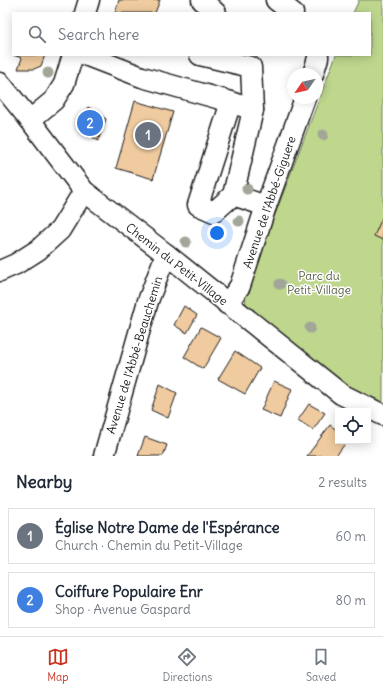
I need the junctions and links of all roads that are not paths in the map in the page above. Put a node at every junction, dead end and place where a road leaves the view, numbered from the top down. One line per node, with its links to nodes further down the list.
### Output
1 (89, 0): 4 (street)
2 (202, 0): 5 (street)
3 (276, 0): 6 (street)
4 (85, 12)
5 (215, 12)
6 (292, 12)
7 (73, 56): 16 (street)
8 (88, 56): 13 (street)
9 (204, 56): 15 (street)
10 (318, 56): 11 (street)
11 (316, 68)
12 (0, 83): 16 (street, Chemin du Petit-Village)
13 (231, 102): 15 (street); 18 (street)
14 (303, 104): 19 (street, Avenue de l'Abbé-Giguere)
15 (253, 110): 18 (street)
16 (30, 120): 17 (street, Chemin du Petit-Village)
17 (84, 191): 20 (street, Chemin du Petit-Village); 21 (street)
18 (233, 195): 19 (street)
19 (266, 206): 22 (street, Avenue de l'Abbé-Giguere)
20 (166, 254): 22 (street, Chemin du Petit-Village); 24 (street, Avenue de l'Abbé-Beauchemin)
21 (0, 271)
22 (228, 304): 23 (street, Chemin du Petit-Village)
23 (383, 415)
24 (104, 456)

